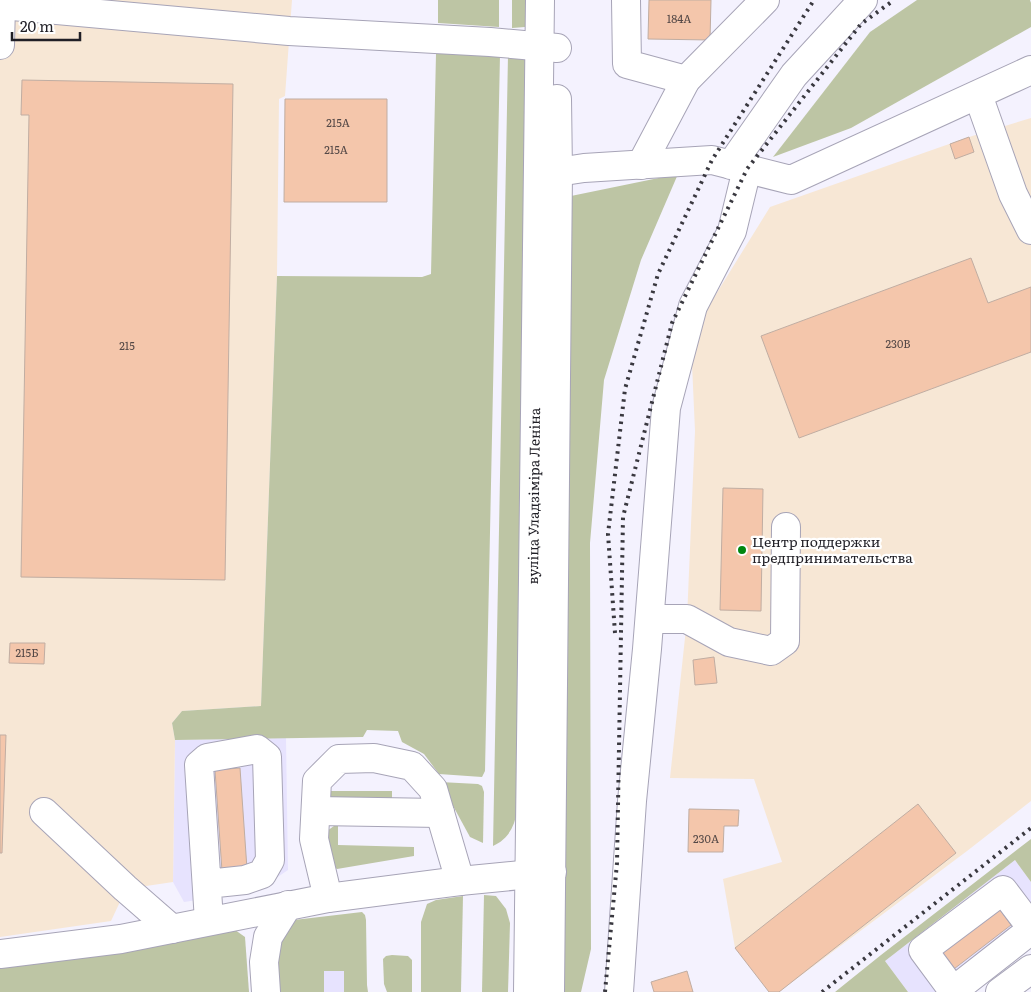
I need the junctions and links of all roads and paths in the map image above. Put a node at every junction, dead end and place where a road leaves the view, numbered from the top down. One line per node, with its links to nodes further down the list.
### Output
1 (540, 0): 8 (main road, вуліца Уладзіміра Леніна)
2 (558, 0): 8 (main road, вуліца Уладзіміра Леніна)
3 (626, 0): 10 (main road)
4 (765, 0): 10 (main road)
5 (863, 0): 13 (main road)
6 (0, 5): 7 (main road); 8 (main road)
7 (0, 44)
8 (548, 47): 14 (main road, вуліца Уладзіміра Леніна)
9 (1031, 70): 11 (main road)
10 (686, 80): 12 (main road)
11 (978, 95): 13 (main road); 15 (main road)
12 (640, 165): 13 (main road); 14 (main road)
13 (739, 167): 17 (main road)
14 (548, 173): 21 (main road, вуліца Уладзіміра Леніна)
15 (1031, 230)
16 (786, 527): 17 (main road)
17 (650, 620): 35 (main road)
18 (316, 810): 20 (main road); 20 (main road); 24 (main road)
19 (44, 812): 27 (main road)
20 (440, 813): 22 (main road)
21 (541, 873): 22 (main road); 33 (main road, вуліца Уладзіміра Леніна); 34 (main road, вуліца Уладзіміра Леніна)
22 (460, 881): 24 (main road)
23 (207, 884): 23 (main road); 26 (main road)
24 (328, 898): 25 (main road)
25 (288, 905): 26 (main road); 32 (main road)
26 (209, 921): 27 (main road)
27 (172, 929): 29 (main road)
28 (1031, 929): 31 (main road); 31 (main road)
29 (0, 954)
30 (1031, 969): 36 (main road)
31 (954, 991)
32 (266, 992)
33 (528, 992)
34 (550, 992)
35 (619, 992)
36 (1000, 992)

